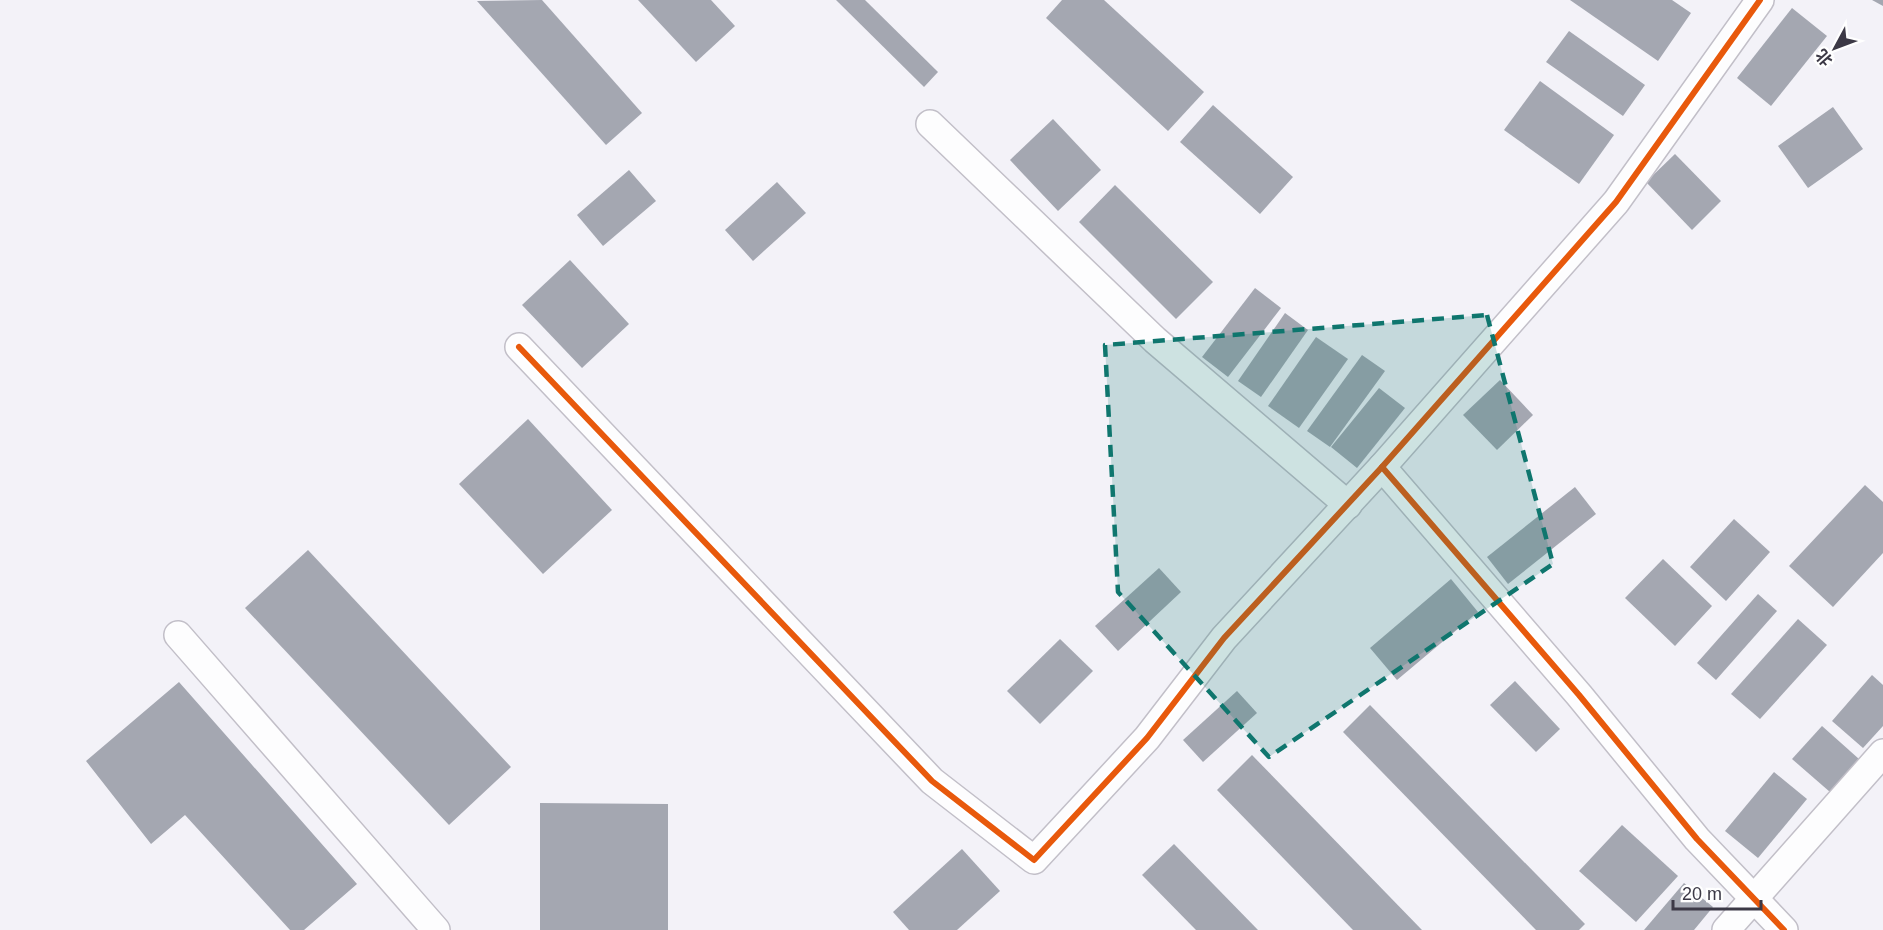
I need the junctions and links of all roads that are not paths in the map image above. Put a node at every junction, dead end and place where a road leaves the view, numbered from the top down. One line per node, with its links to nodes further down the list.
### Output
1 (1760, 0): 4 (street)
2 (930, 124): 5 (street)
3 (519, 347): 5 (street)
4 (1382, 467): 5 (street); 8 (street)
5 (1348, 505)
6 (178, 635): 9 (street)
7 (1883, 753): 8 (street)
8 (1753, 898): 10 (street); 11 (street)
9 (436, 930)
10 (1725, 930)
11 (1784, 930)

